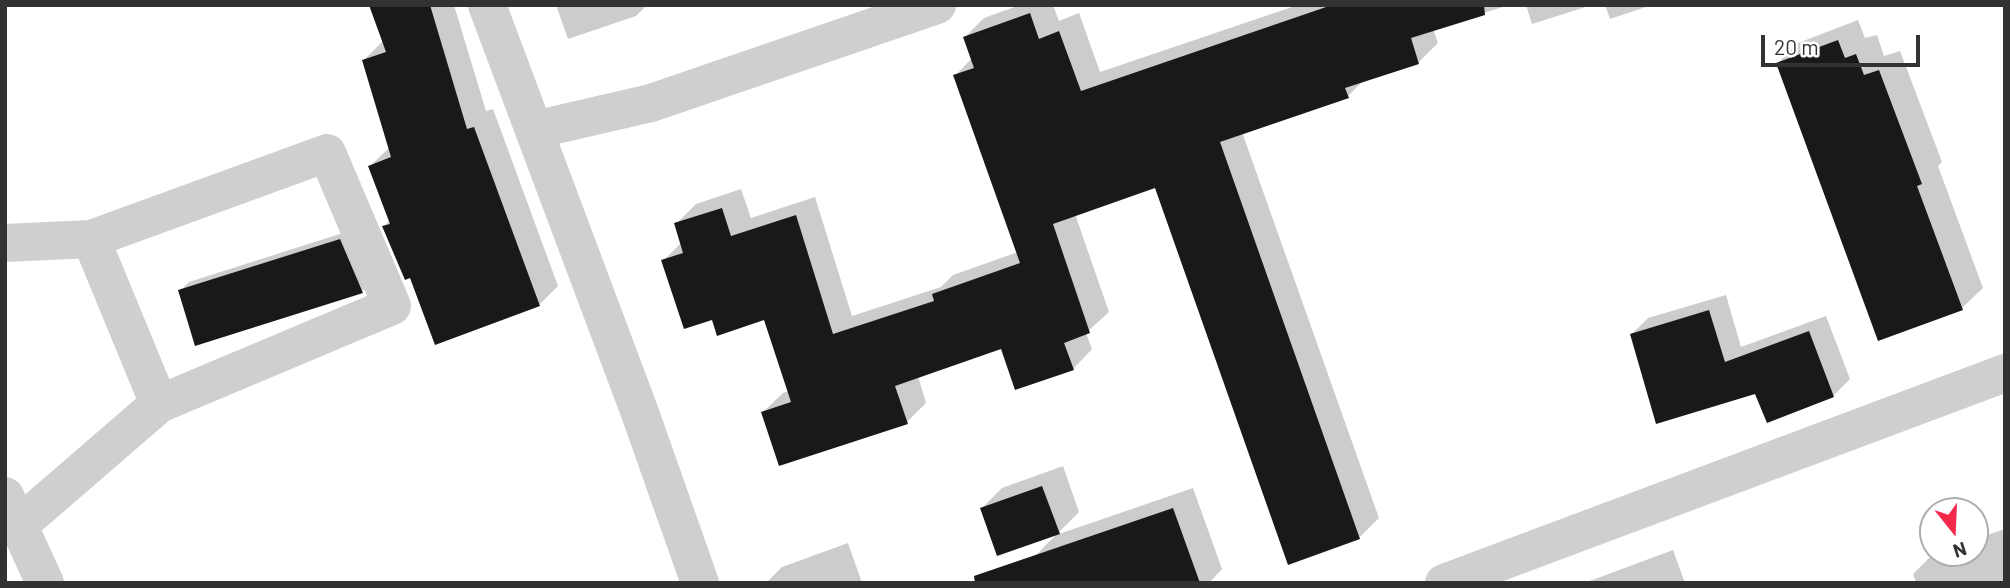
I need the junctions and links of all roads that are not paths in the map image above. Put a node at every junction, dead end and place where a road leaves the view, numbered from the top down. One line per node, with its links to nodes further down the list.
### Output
1 (487, 5): 3 (street)
2 (937, 5): 3 (street)
3 (534, 130): 10 (street)
4 (90, 239): 5 (street); 7 (street); 7 (street)
5 (5, 243)
6 (2005, 373): 11 (street)
7 (159, 404): 8 (street)
8 (12, 511): 9 (street)
9 (45, 583)
10 (700, 583)
11 (1444, 583)

